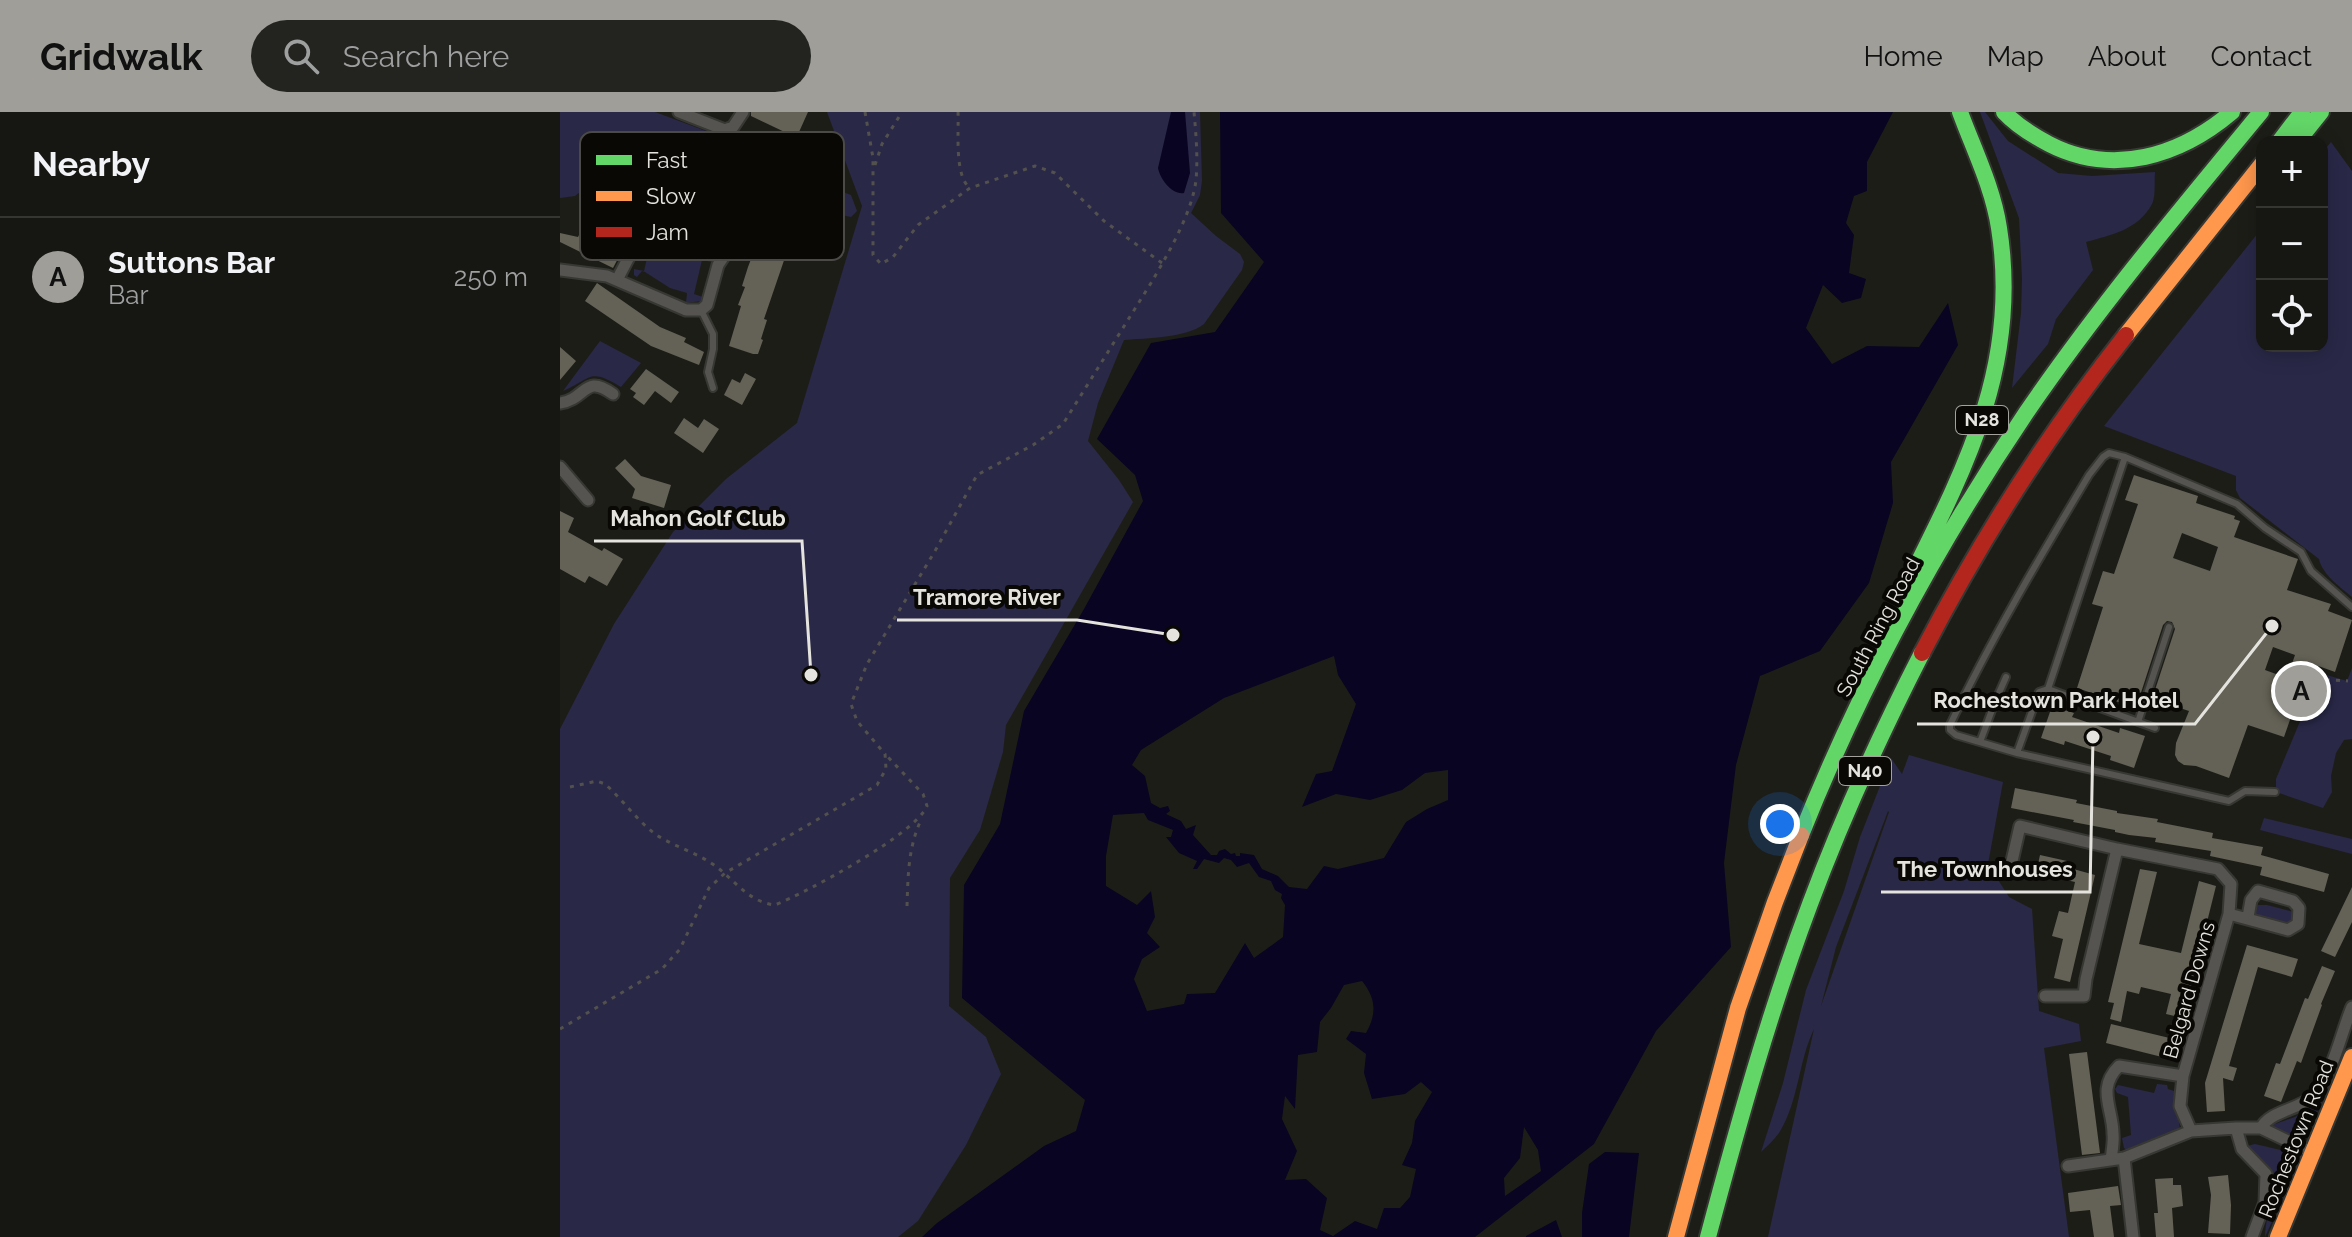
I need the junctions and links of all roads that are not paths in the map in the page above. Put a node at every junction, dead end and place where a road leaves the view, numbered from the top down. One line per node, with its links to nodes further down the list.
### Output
1 (679, 112): 2 (street)
2 (743, 112)
3 (1960, 112): 31 (main road, N28)
4 (2004, 112): 5 (main road)
5 (2232, 112)
6 (2261, 112): 31 (main road, South Ring Road / N40)
7 (2302, 112): 9 (main road)
8 (2321, 112): 10 (main road)
9 (2284, 136)
10 (2302, 136)
11 (2256, 172): 18 (main road, N40)
12 (2256, 194): 18 (main road)
13 (627, 260): 16 (street)
14 (721, 260): 17 (street)
15 (560, 270): 16 (street)
16 (617, 280): 17 (street)
17 (701, 310): 19 (lane)
18 (2115, 349): 53 (main road, N40)
19 (713, 388)
20 (613, 394): 21 (street)
21 (560, 403)
22 (2125, 457): 25 (lane); 28 (lane); 34 (lane)
23 (560, 467): 24 (street)
24 (588, 500)
25 (2352, 607)
26 (2169, 627): 32 (lane)
27 (2006, 677): 29 (lane)
28 (2048, 689): 32 (lane); 35 (lane)
29 (1995, 702)
30 (1992, 710): 34 (lane)
31 (1855, 712): 52 (main road, South Ring Road / N40)
32 (2138, 722): 33 (lane)
33 (2155, 728)
34 (1980, 742): 35 (lane)
35 (2017, 753): 36 (lane)
36 (2275, 792)
37 (2117, 849): 38 (street, Belgard Downs); 39 (street, Belgard Downs); 41 (street)
38 (2012, 861)
39 (2229, 914): 40 (street, Belgard Downs); 44 (street, Belgard Downs)
40 (2248, 917): 40 (street, Belgard Downs)
41 (2045, 996)
42 (2352, 1007): 46 (street)
43 (2352, 1057): 48 (main road, Rochestown Road)
44 (2183, 1076): 47 (street, Belgard Downs); 50 (street, Belgard Downs)
45 (2236, 1128): 46 (street); 47 (street); 55 (street)
46 (2261, 1128): 48 (street)
47 (2191, 1131): 49 (street)
48 (2313, 1153): 56 (main road, Rochestown Road)
49 (2124, 1158): 50 (street); 54 (street)
50 (2111, 1160): 51 (street)
51 (2068, 1166)
52 (1676, 1237)
53 (1708, 1237)
54 (2133, 1237)
55 (2252, 1237)
56 (2278, 1237)

